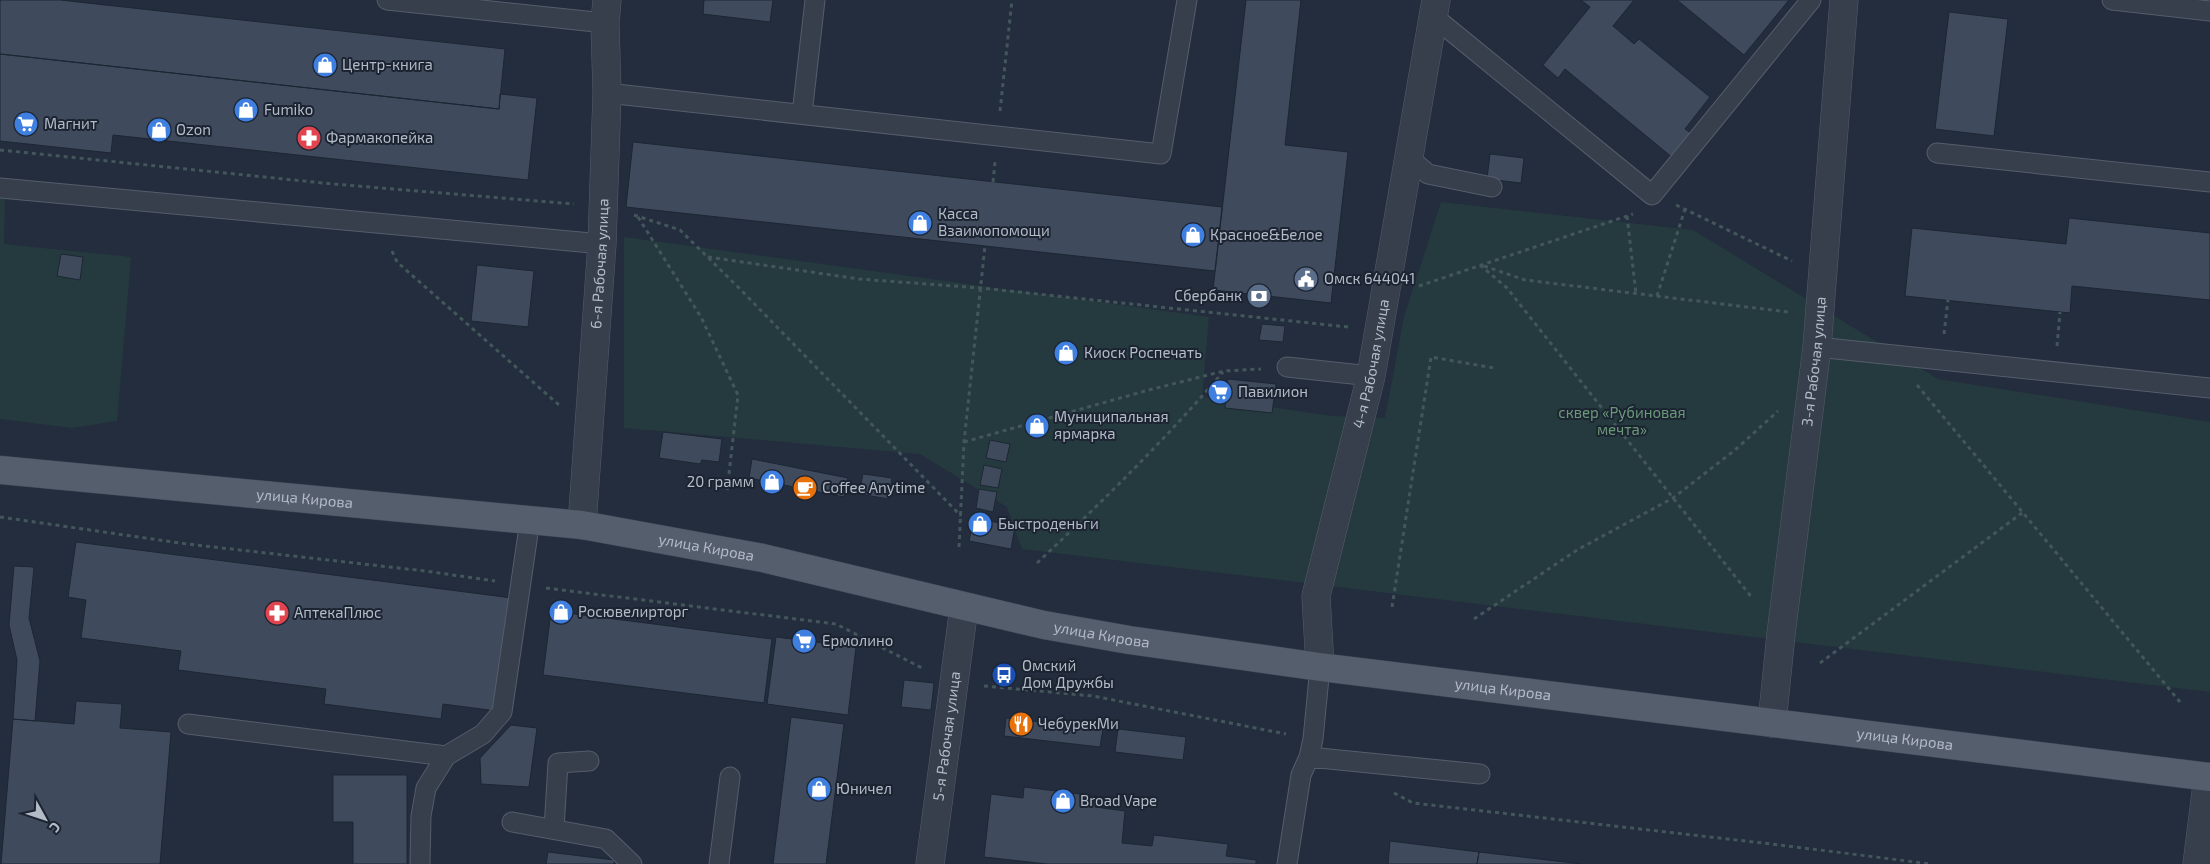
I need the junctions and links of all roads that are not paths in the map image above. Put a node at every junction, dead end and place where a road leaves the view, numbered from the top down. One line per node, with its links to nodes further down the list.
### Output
1 (386, 0): 8 (lane)
2 (815, 0): 11 (lane)
3 (1187, 0): 11 (lane)
4 (1811, 0): 7 (lane)
5 (1844, 0): 18 (street, 3-я Рабочая улица)
6 (2112, 0): 9 (lane)
7 (1435, 8): 13 (street, 4-я Рабочая улица)
8 (606, 11): 10 (street, 6-я Рабочая улица)
9 (2210, 11)
10 (607, 93): 11 (lane); 17 (street, 6-я Рабочая улица)
11 (802, 114)
12 (1937, 153): 14 (lane)
13 (1409, 158): 15 (lane); 20 (street, 4-я Рабочая улица)
14 (2210, 182)
15 (1492, 186)
16 (0, 188): 17 (lane)
17 (602, 244): 24 (street, 6-я Рабочая улица)
18 (1818, 335): 21 (lane); 27 (street, 3-я Рабочая улица)
19 (1287, 367): 20 (lane)
20 (1371, 376): 26 (street, 4-я Рабочая улица)
21 (2210, 388)
22 (0, 470): 23 (main road, улица Кирова)
23 (530, 520): 24 (main road, улица Кирова); 29 (lane)
24 (582, 525): 25 (main road, улица Кирова)
25 (964, 608): 26 (main road, улица Кирова); 40 (street, 5-я Рабочая улица)
26 (1320, 667): 27 (main road, улица Кирова); 30 (lane)
27 (1772, 723): 33 (main road, улица Кирова)
28 (188, 724): 29 (lane)
29 (446, 756): 37 (lane)
30 (1309, 756): 32 (lane); 41 (lane)
31 (589, 762): 36 (lane)
32 (1480, 774)
33 (2209, 777): 42 (street)
34 (730, 778): 39 (lane)
35 (512, 822): 36 (lane)
36 (554, 830): 38 (lane)
37 (420, 864)
38 (632, 864)
39 (719, 864)
40 (930, 864)
41 (1288, 864)
42 (2197, 864)

